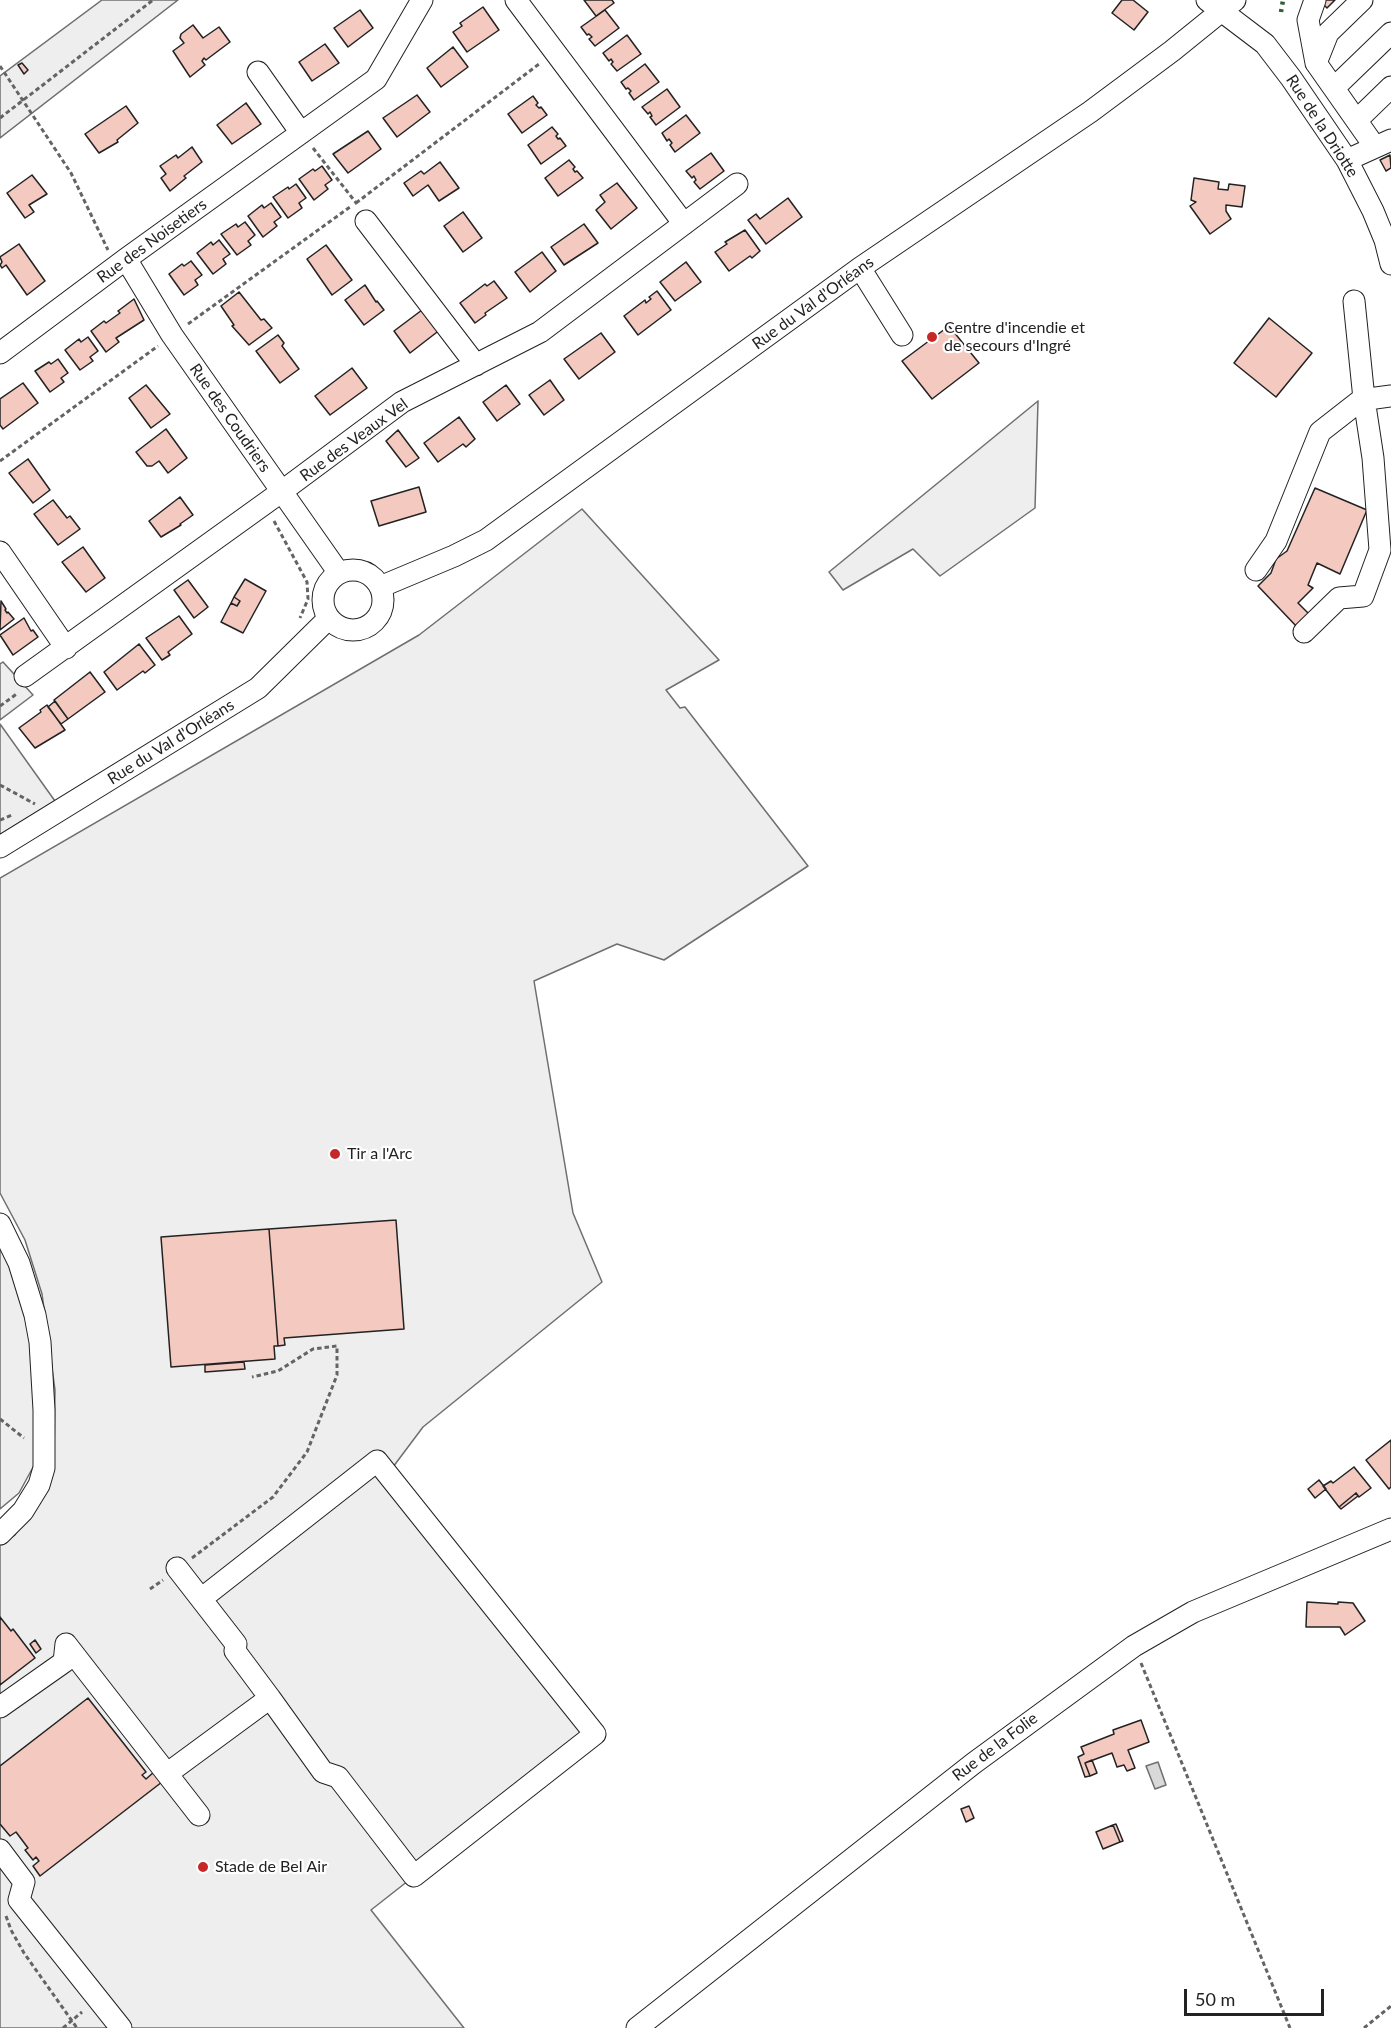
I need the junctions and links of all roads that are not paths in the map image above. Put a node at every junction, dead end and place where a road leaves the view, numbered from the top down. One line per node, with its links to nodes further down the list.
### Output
1 (422, 0): 12 (street, Rue des Noisetiers)
2 (516, 0): 17 (street)
3 (1315, 0): 7 (street)
4 (1362, 0): 7 (street)
5 (1221, 4): 14 (street, Rue de la Driotte); 21 (street, Rue du Val d'Orléans)
6 (1391, 33): 10 (street)
7 (1316, 63): 10 (street)
8 (258, 72): 12 (street)
9 (1391, 87): 11 (street)
10 (1334, 88): 11 (street)
11 (1357, 120): 13 (street)
12 (301, 133): 19 (street, Rue des Noisetiers)
13 (1383, 143): 14 (street)
14 (1347, 160): 18 (street, Rue de la Driotte)
15 (737, 184): 17 (street, Rue des Veaux Vel)
16 (361, 212): 25 (street)
17 (684, 224): 25 (street, Rue des Veaux Vel)
18 (1388, 240): 20 (street, Rue de la Driotte)
19 (121, 263): 24 (street, Rue des Noisetiers); 28 (street, Rue des Coudriers)
20 (1391, 264)
21 (860, 268): 23 (street); 32 (street, Rue du Val d'Orléans)
22 (1354, 301): 27 (street)
23 (902, 335)
24 (1, 349)
25 (476, 365): 28 (street, Rue des Veaux Vel)
26 (1391, 396): 27 (street)
27 (1364, 399): 30 (street); 34 (street)
28 (281, 492): 31 (street, Rue des Coudriers); 35 (street, Rue des Veaux Vel)
29 (0, 552): 35 (street)
30 (1256, 570)
31 (339, 573): 32 (street); 33 (street)
32 (380, 587): 33 (street)
33 (329, 618): 37 (street, Rue du Val d'Orléans)
34 (1304, 632)
35 (66, 648): 36 (street, Rue des Veaux Vel)
36 (25, 676)
37 (0, 847)
38 (0, 1224): 40 (street)
39 (1391, 1529): 49 (street, Rue de la Folie)
40 (0, 1534)
41 (177, 1568): 42 (street)
42 (201, 1599): 43 (street); 43 (street)
43 (270, 1698): 45 (street)
44 (0, 1707): 45 (street)
45 (168, 1773): 46 (street)
46 (199, 1815)
47 (0, 1850): 48 (street)
48 (121, 2028)
49 (637, 2028)

